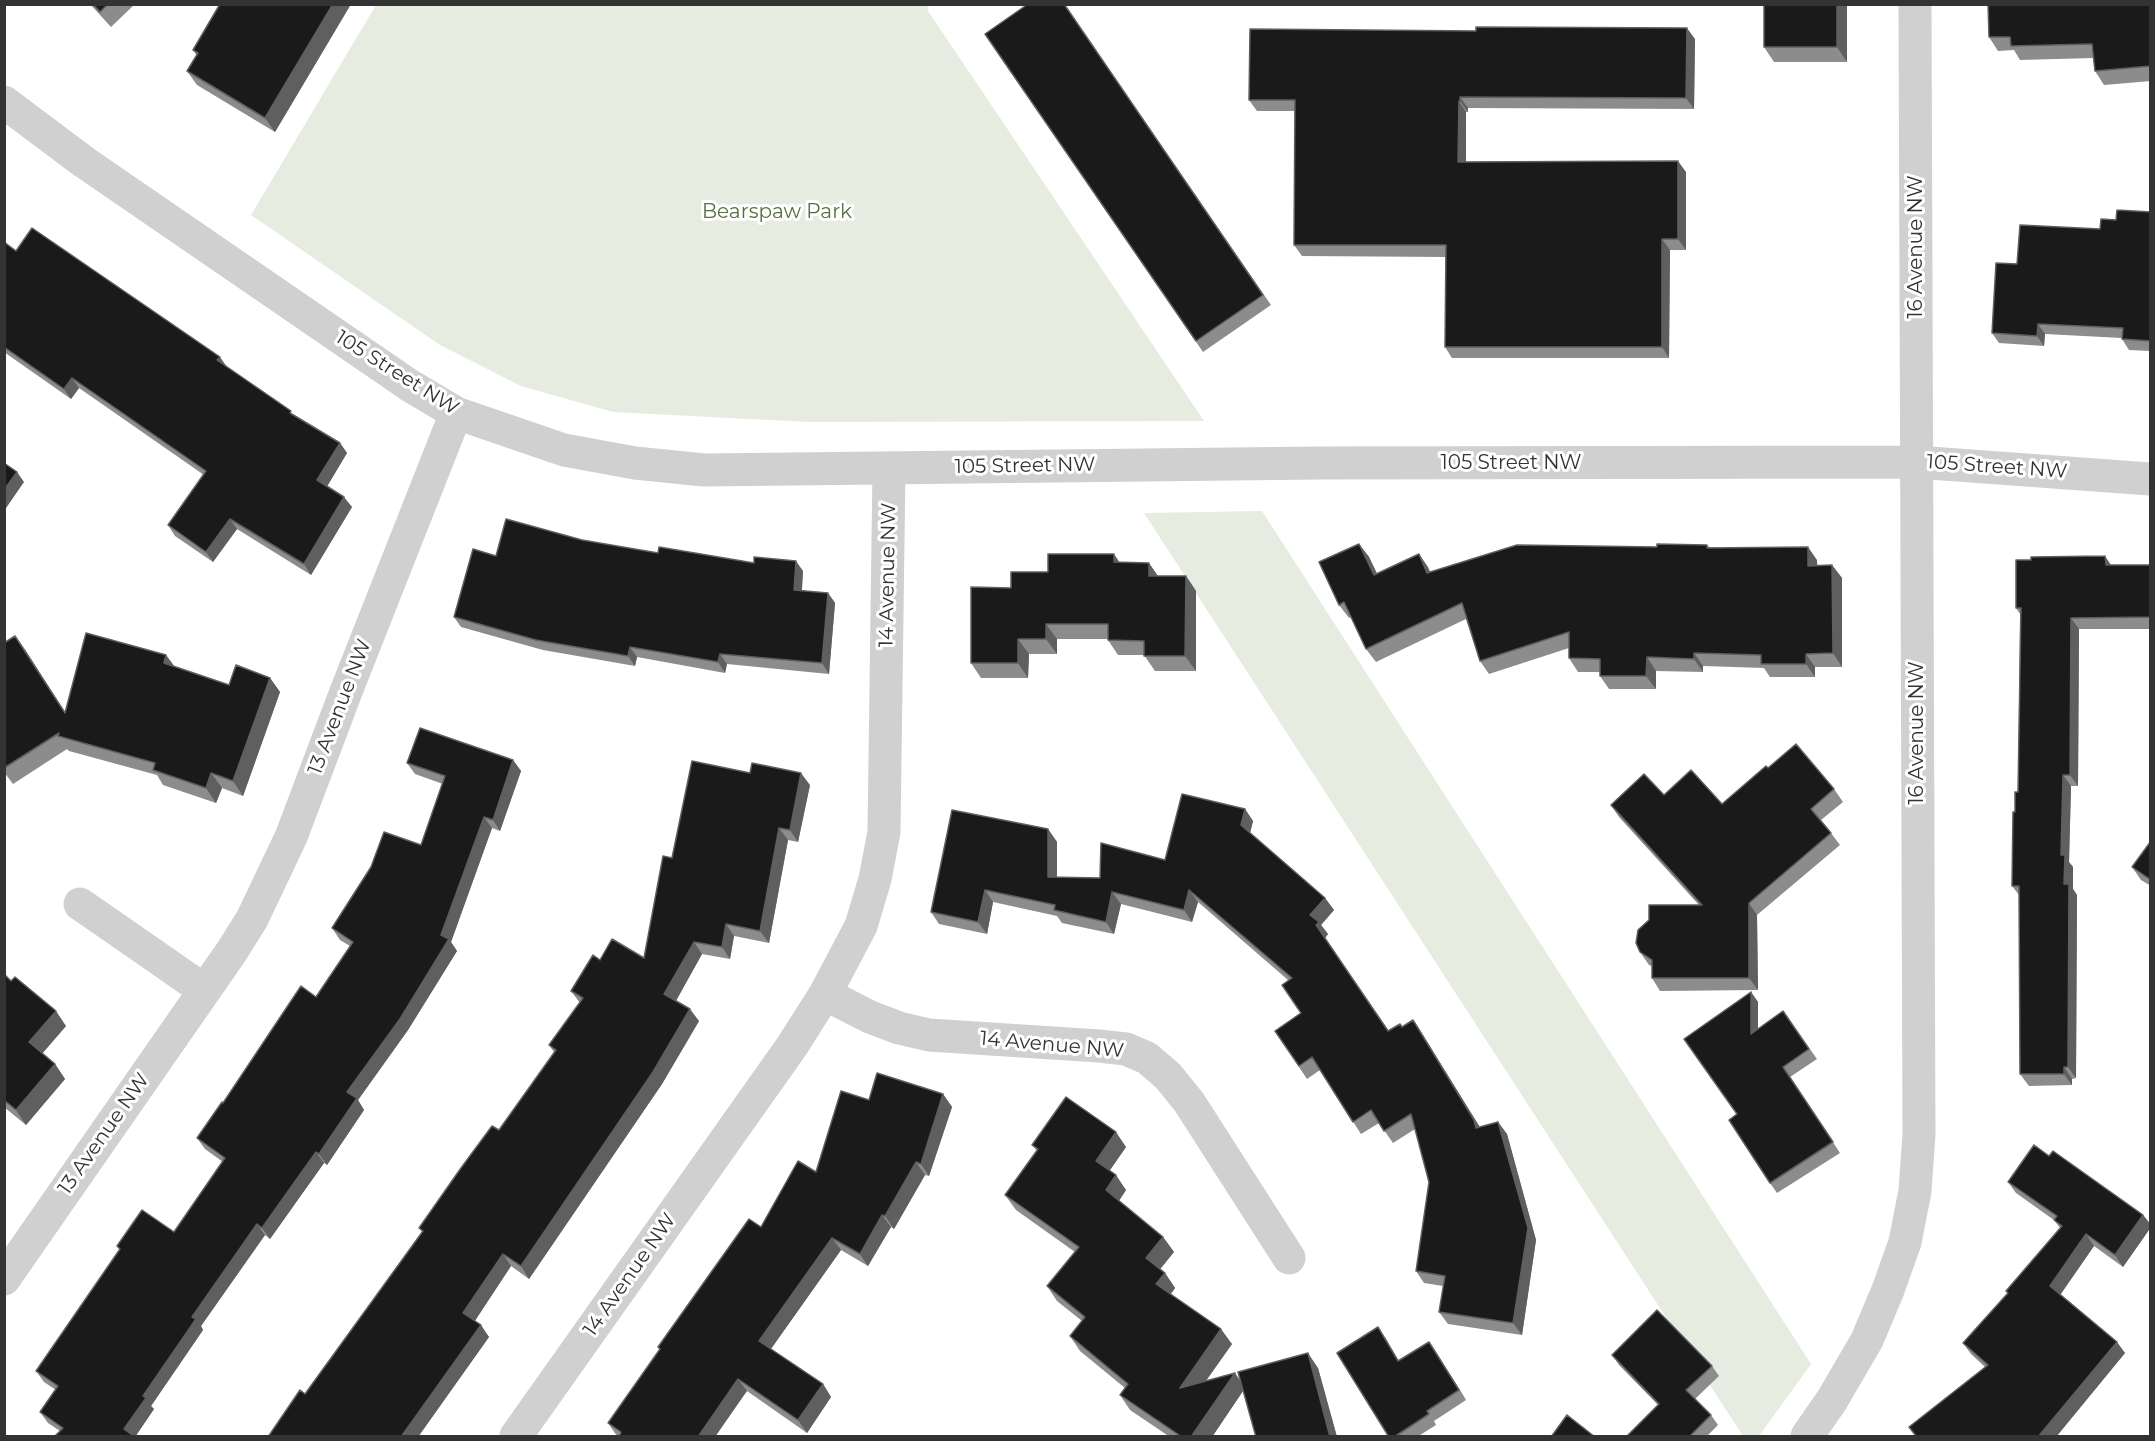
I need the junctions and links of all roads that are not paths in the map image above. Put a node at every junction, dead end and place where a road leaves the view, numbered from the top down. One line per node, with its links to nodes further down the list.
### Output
1 (1915, 4): 4 (street, 16 Avenue NW)
2 (4, 102): 3 (street, 105 Street NW)
3 (456, 413): 5 (street, 105 Street NW); 8 (street, 13 Avenue NW)
4 (1916, 462): 5 (street, 105 Street NW); 6 (street, 105 Street NW); 13 (street, 16 Avenue NW)
5 (889, 468): 9 (street, 14 Avenue NW)
6 (2151, 479)
7 (80, 904): 8 (street)
8 (204, 990): 11 (street, 13 Avenue NW)
9 (825, 994): 10 (street, 14 Avenue NW); 12 (street, 14 Avenue NW)
10 (1289, 1258)
11 (4, 1279)
12 (516, 1437)
13 (1807, 1437)

